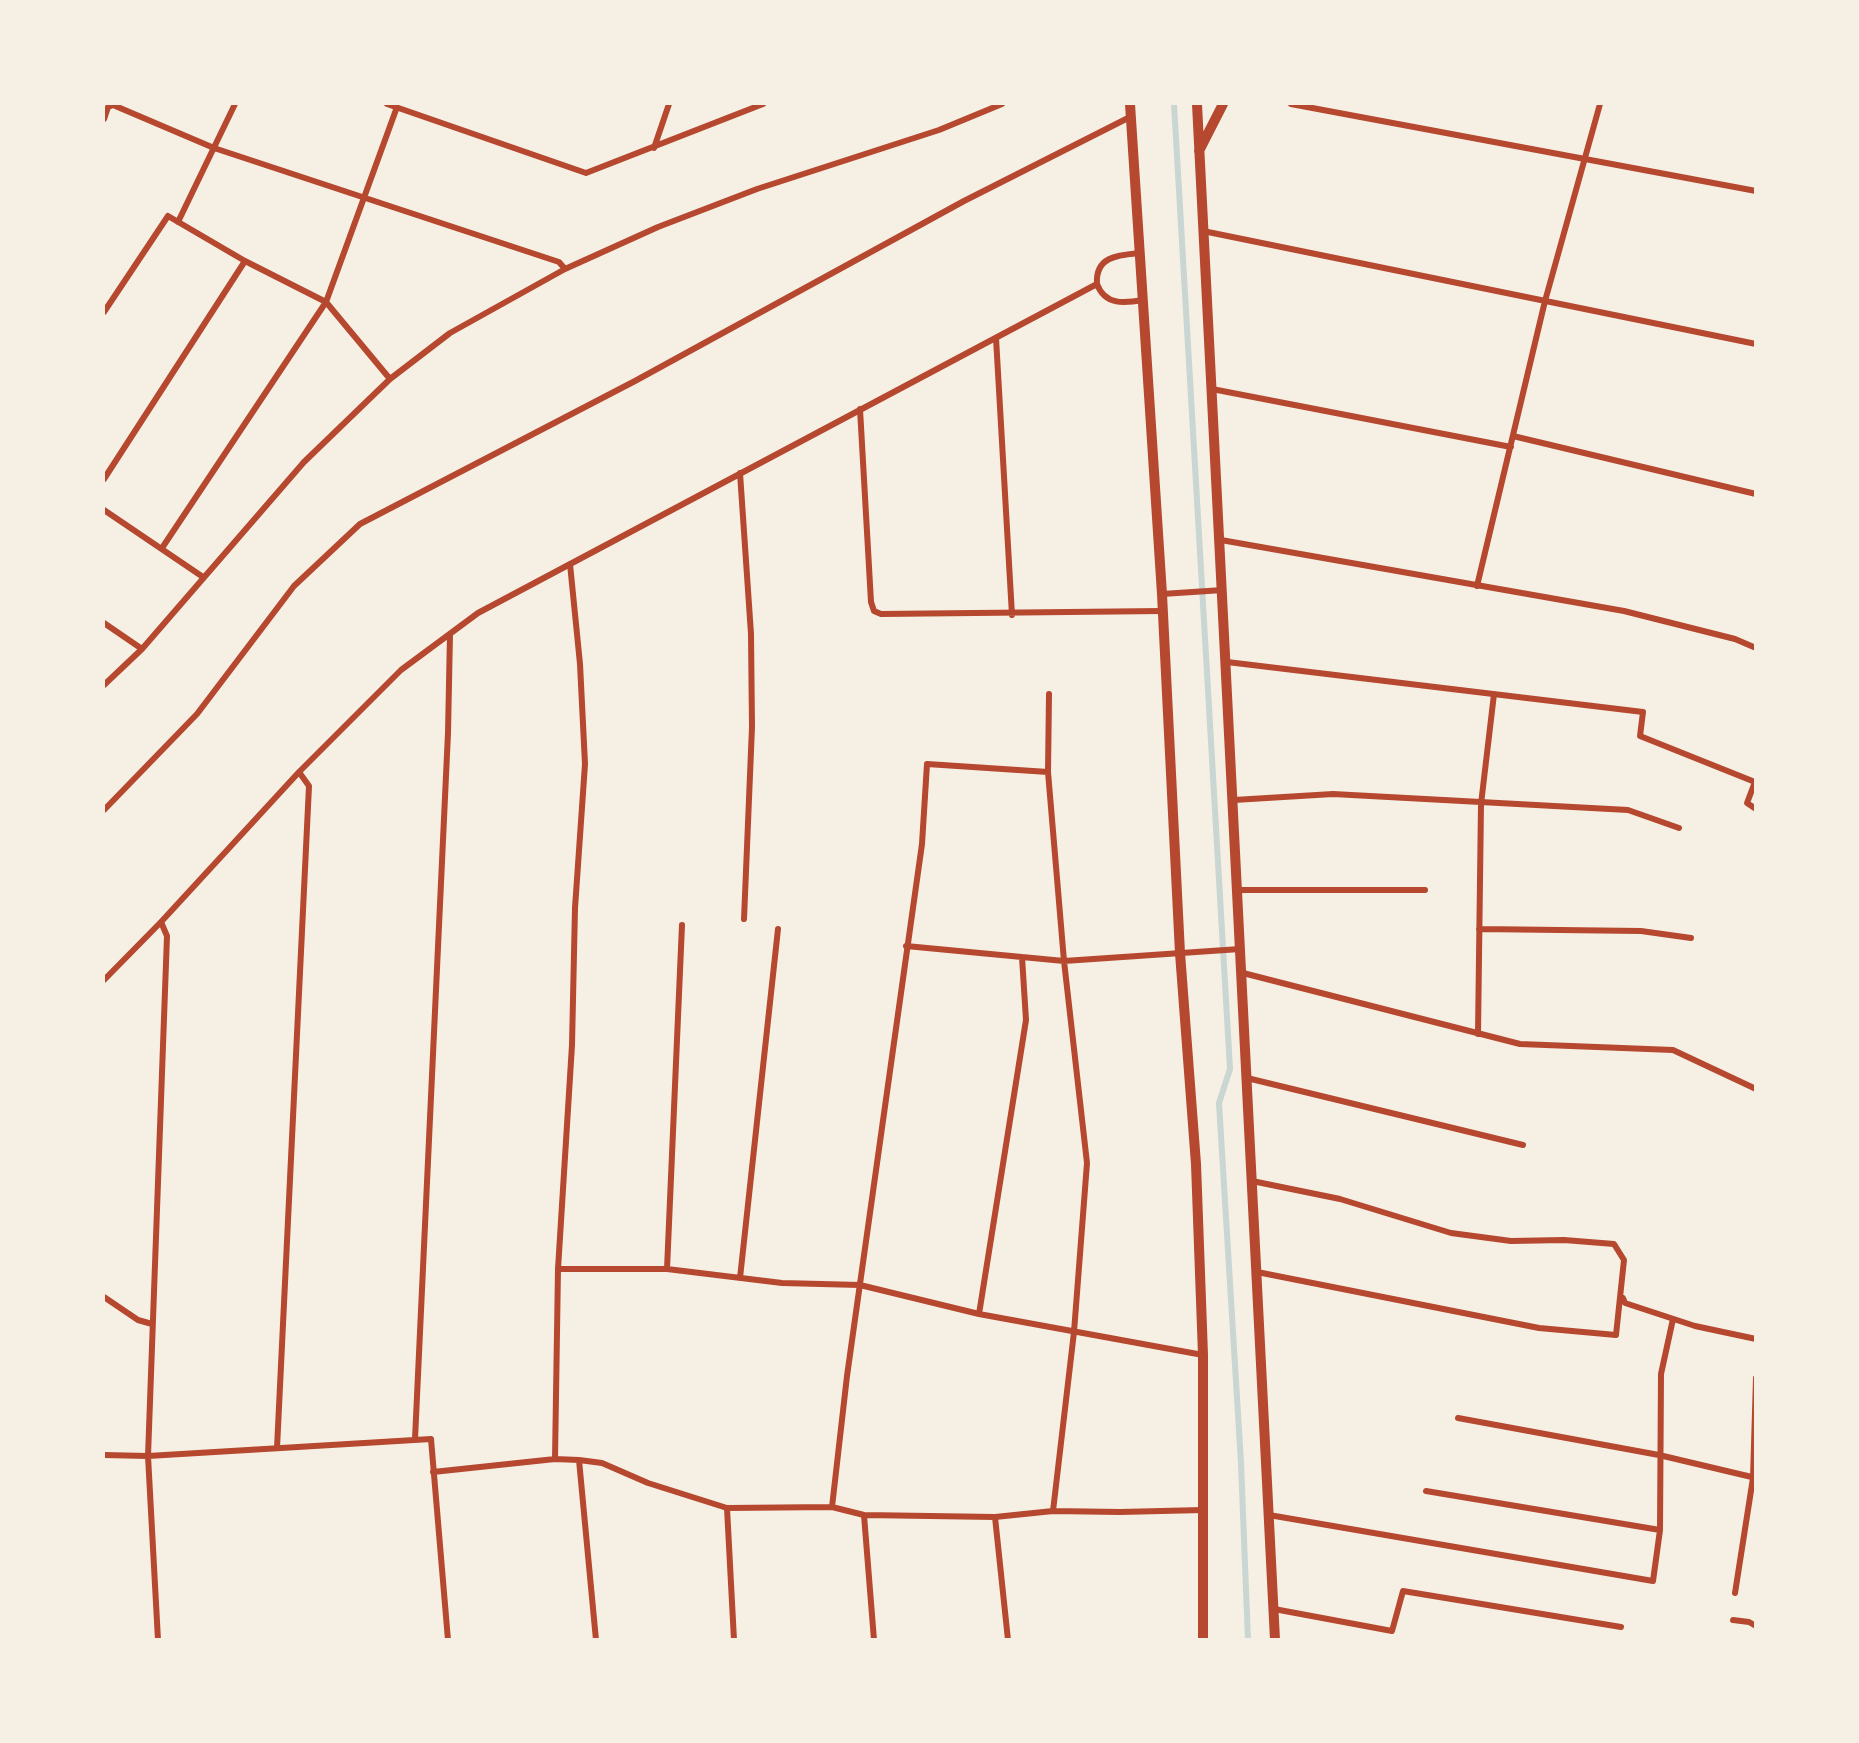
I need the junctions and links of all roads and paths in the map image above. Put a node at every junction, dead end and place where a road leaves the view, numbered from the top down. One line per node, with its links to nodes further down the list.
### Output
1 (235, 104): 14 (street)
2 (387, 104): 11 (street)
3 (669, 104): 15 (street)
4 (763, 104): 15 (street)
5 (1002, 104): 24 (street)
6 (1130, 104): 12 (street)
7 (1197, 104): 16 (street)
8 (1223, 104): 16 (street)
9 (1291, 104): 17 (street)
10 (1599, 104): 17 (street)
11 (397, 107): 15 (street); 19 (street)
12 (1130, 117): 22 (street); 63 (street)
13 (104, 118): 14 (street)
14 (214, 148): 19 (street); 20 (street)
15 (654, 148)
16 (1198, 151): 21 (street)
17 (1584, 159): 18 (street); 27 (street)
18 (1755, 191)
19 (365, 196): 24 (street); 28 (street)
20 (178, 222): 23 (street); 29 (street)
21 (1203, 231): 27 (street); 33 (street)
22 (1140, 253): 25 (street); 26 (street)
23 (245, 261): 28 (street); 38 (street)
24 (565, 269): 32 (street)
25 (1097, 284): 26 (street); 30 (street)
26 (1144, 300): 47 (street)
27 (1545, 301): 31 (street); 35 (street)
28 (326, 302): 32 (street); 42 (street)
29 (104, 312)
30 (996, 338): 34 (street); 49 (street)
31 (1755, 344)
32 (390, 379): 44 (street)
33 (1212, 389): 36 (street); 41 (street)
34 (860, 409): 37 (street); 49 (street)
35 (1513, 436): 36 (street); 39 (street)
36 (1510, 447): 45 (street)
37 (740, 473): 43 (street); 67 (street)
38 (104, 479)
39 (1755, 494)
40 (104, 510): 42 (street)
41 (1221, 540): 45 (street); 46 (street)
42 (162, 548): 44 (street)
43 (570, 564): 51 (street); 85 (street)
44 (203, 577): 53 (street)
45 (1477, 586): 52 (street)
46 (1218, 590): 47 (street); 54 (street)
47 (1162, 594): 48 (street)
48 (1162, 611): 49 (street); 75 (street)
49 (1012, 615)
50 (104, 623): 53 (street)
51 (450, 634): 58 (street); 100 (street)
52 (1755, 648)
53 (142, 650): 55 (street)
54 (1227, 662): 57 (street); 60 (street)
55 (104, 685)
56 (1049, 694): 59 (street)
57 (1494, 694): 61 (street); 62 (street)
58 (299, 772): 68 (street); 101 (street)
59 (1048, 772): 73 (street); 77 (street)
60 (1234, 800): 61 (street); 65 (street)
61 (1481, 804): 64 (street); 71 (street)
62 (1755, 809)
63 (104, 810)
64 (1679, 828)
65 (1239, 890): 66 (street); 74 (street)
66 (1425, 890)
67 (744, 919)
68 (161, 922): 79 (street); 94 (street)
69 (682, 925): 86 (street)
70 (778, 929): 88 (street)
71 (1479, 929): 72 (street); 80 (street)
72 (1691, 938)
73 (906, 946): 76 (street); 89 (street)
74 (1241, 949): 75 (street); 78 (street)
75 (1180, 953): 77 (street); 97 (street)
76 (1022, 957): 77 (street); 92 (street)
77 (1064, 961): 95 (street)
78 (1243, 973): 80 (street); 81 (street)
79 (104, 980)
80 (1478, 1034): 82 (street)
81 (1247, 1078): 83 (street); 84 (street)
82 (1755, 1089)
83 (1522, 1145)
84 (1252, 1181): 87 (street); 91 (street)
85 (558, 1269): 86 (street); 105 (street)
86 (667, 1269): 88 (street)
87 (1257, 1272): 91 (street); 115 (street)
88 (740, 1278): 89 (street)
89 (860, 1285): 92 (street); 110 (street)
90 (104, 1297): 94 (street)
91 (1622, 1297): 93 (street)
92 (979, 1314): 95 (street)
93 (1673, 1319): 96 (street); 103 (street)
94 (152, 1324): 104 (street)
95 (1074, 1332): 97 (street); 113 (street)
96 (1755, 1339)
97 (1203, 1355): 112 (street)
98 (1755, 1378): 108 (street)
99 (1458, 1418): 103 (street)
100 (415, 1439): 101 (street); 107 (street)
101 (277, 1448): 104 (street)
102 (104, 1455): 104 (street)
103 (1659, 1455): 108 (street); 117 (street)
104 (148, 1456): 123 (street)
105 (555, 1459): 106 (street); 107 (street)
106 (579, 1460): 111 (street); 125 (street)
107 (433, 1472): 124 (street)
108 (1754, 1478): 118 (street)
109 (1426, 1491): 117 (street)
110 (832, 1507): 111 (street); 114 (street)
111 (727, 1508): 126 (street)
112 (1203, 1510): 113 (street); 129 (street)
113 (1053, 1511): 116 (street)
114 (864, 1515): 116 (street); 127 (street)
115 (1269, 1515): 117 (street); 119 (street)
116 (995, 1517): 128 (street)
117 (1660, 1530)
118 (1735, 1593)
119 (1274, 1609): 122 (street); 130 (street)
120 (1734, 1620): 121 (street)
121 (1755, 1626)
122 (1621, 1627)
123 (159, 1640)
124 (448, 1640)
125 (596, 1640)
126 (734, 1640)
127 (874, 1640)
128 (1008, 1640)
129 (1203, 1640)
130 (1275, 1640)

